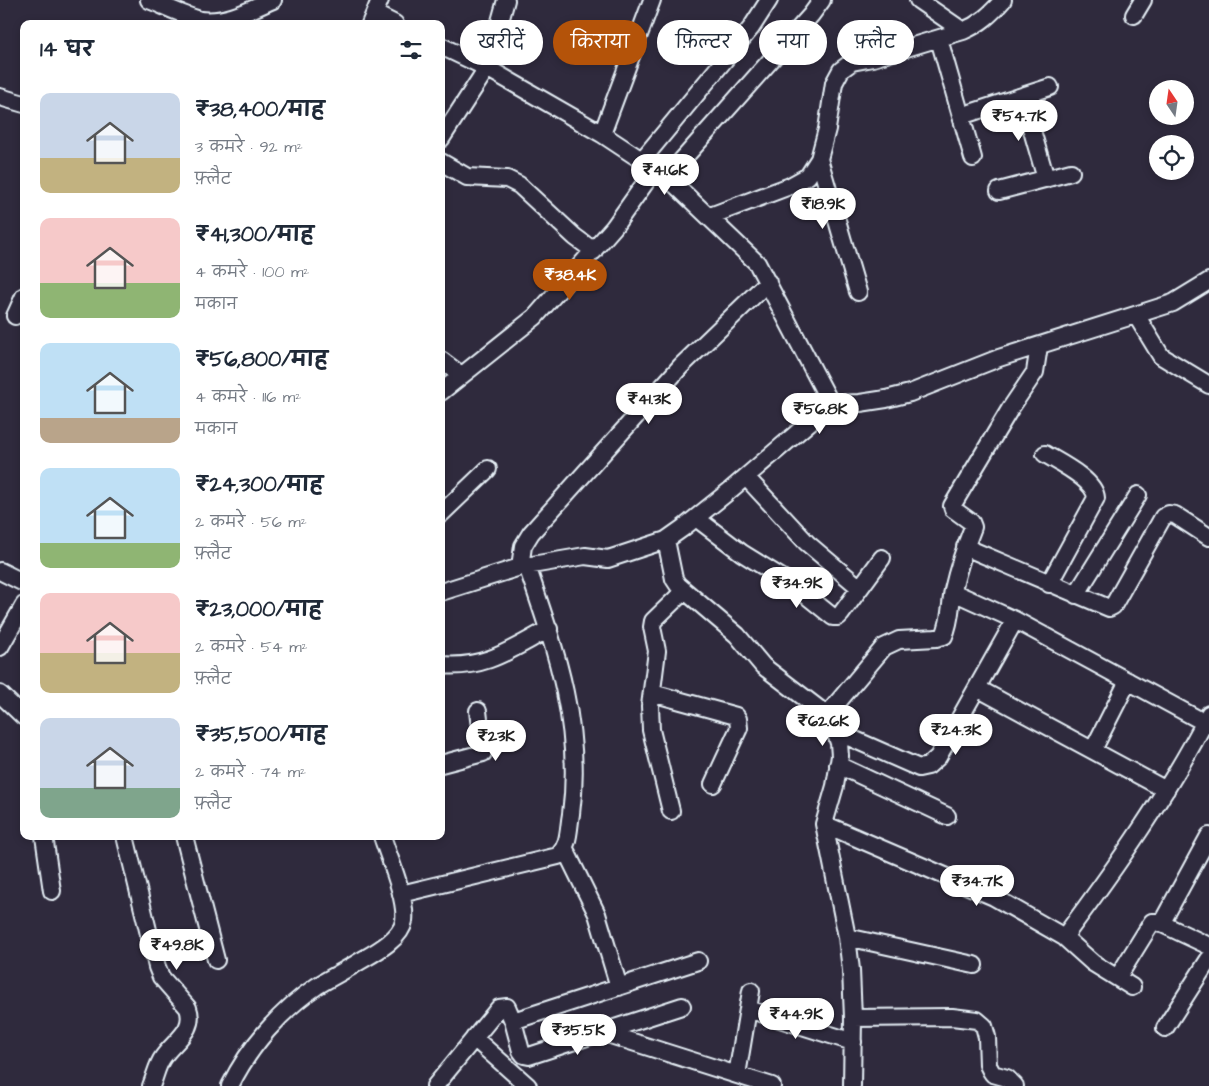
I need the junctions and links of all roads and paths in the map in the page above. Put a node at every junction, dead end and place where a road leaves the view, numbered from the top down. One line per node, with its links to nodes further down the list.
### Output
1 (149, 0): 12 (street)
2 (273, 0): 13 (street)
3 (506, 0): 18 (street)
4 (652, 0): 25 (street)
5 (769, 0): 29 (street)
6 (822, 0): 29 (street)
7 (918, 0): 15 (street)
8 (1003, 0): 15 (street)
9 (1143, 0): 11 (street)
10 (375, 13): 14 (street)
11 (1134, 15)
12 (194, 20)
13 (215, 20)
14 (388, 20)
15 (963, 31): 16 (street)
16 (939, 39): 23 (street); 27 (street)
17 (445, 48): 18 (street)
18 (487, 68): 24 (street); 25 (street)
19 (1050, 87): 20 (street)
20 (1022, 96): 23 (street); 31 (street)
21 (0, 97): 22 (street)
22 (20, 103)
23 (961, 116): 26 (street)
24 (445, 133)
25 (602, 134): 29 (street)
26 (973, 158)
27 (819, 159): 33 (street); 37 (street)
28 (445, 164): 34 (street)
29 (655, 169): 33 (street); 34 (street)
30 (1071, 172): 31 (street)
31 (1046, 179): 32 (street)
32 (1000, 191)
33 (710, 216): 36 (street)
34 (594, 251): 43 (street)
35 (1209, 281): 39 (street)
36 (768, 282): 46 (street); 57 (street)
37 (858, 292)
38 (20, 305): 40 (street)
39 (1136, 315): 41 (street); 44 (street)
40 (15, 316)
41 (1039, 346): 46 (street); 55 (street)
42 (445, 363): 43 (street)
43 (461, 375): 45 (street)
44 (1209, 385)
45 (445, 389)
46 (831, 404): 49 (street)
47 (1045, 454): 60 (street)
48 (488, 469): 51 (street)
49 (746, 477): 52 (street); 61 (street)
50 (1138, 495): 65 (street)
51 (445, 510)
52 (696, 518): 54 (street); 61 (street)
53 (1209, 537): 65 (street)
54 (666, 540): 57 (street); 63 (street)
55 (965, 547): 60 (street); 64 (street)
56 (882, 558): 61 (street)
57 (524, 566): 62 (street); 68 (street)
58 (0, 571): 59 (street)
59 (20, 581)
60 (1049, 584): 65 (street)
61 (860, 588)
62 (445, 591)
63 (684, 591): 73 (street); 77 (street)
64 (953, 592): 67 (street); 77 (street)
65 (1076, 595)
66 (20, 611): 69 (street)
67 (1016, 620): 71 (street); 72 (street)
68 (548, 629): 70 (street); 93 (street)
69 (2, 639)
70 (445, 665)
71 (1128, 681): 78 (street); 80 (street)
72 (977, 688): 79 (street); 80 (street)
73 (652, 692): 83 (street); 85 (street)
74 (0, 694): 76 (street)
75 (478, 710): 81 (street)
76 (20, 713)
77 (827, 716): 79 (street)
78 (1207, 720): 84 (street)
79 (835, 731): 82 (street)
80 (1093, 750): 84 (street)
81 (445, 763)
82 (838, 765): 86 (street); 87 (street)
83 (713, 784)
84 (1166, 790): 98 (street)
85 (671, 811)
86 (947, 816)
87 (824, 824): 97 (street); 98 (street)
88 (1209, 836): 96 (street)
89 (45, 840): 94 (street)
90 (126, 840): 117 (street)
91 (185, 840): 101 (street)
92 (383, 840): 95 (street)
93 (565, 849): 95 (street); 105 (street)
94 (52, 891)
95 (401, 894): 118 (street)
96 (1161, 924): 99 (street); 104 (street)
97 (847, 937): 103 (street); 110 (street)
98 (1064, 937): 104 (street)
99 (1209, 946)
100 (1209, 959): 112 (street)
101 (216, 960)
102 (698, 961): 105 (street)
103 (974, 965)
104 (1118, 978): 106 (street)
105 (619, 987): 111 (street)
106 (1132, 987)
107 (751, 991): 109 (street)
108 (682, 1006): 113 (street)
109 (748, 1009): 115 (street); 116 (street)
110 (853, 1018): 115 (street); 123 (street)
111 (514, 1021): 113 (street); 114 (street)
112 (1165, 1028)
113 (601, 1032): 116 (street)
114 (474, 1038): 119 (street); 120 (street)
115 (853, 1042): 122 (street)
116 (737, 1075): 121 (street)
117 (151, 1086)
118 (230, 1086)
119 (435, 1086)
120 (528, 1086)
121 (772, 1086)
122 (852, 1086)
123 (1016, 1086)

